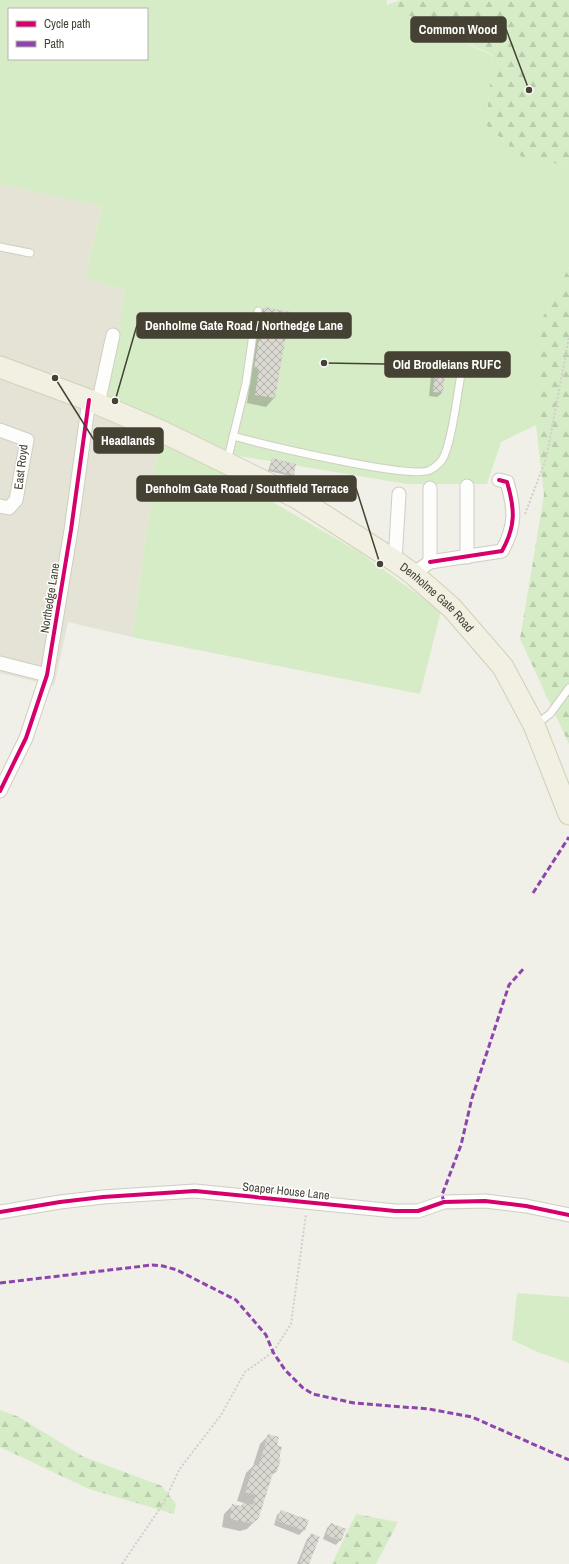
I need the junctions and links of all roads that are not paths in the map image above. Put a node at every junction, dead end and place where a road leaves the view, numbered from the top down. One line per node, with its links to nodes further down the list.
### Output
1 (0, 247): 2 (lane)
2 (30, 253)
3 (258, 311): 9 (lane)
4 (113, 335): 7 (street, Northedge Lane)
5 (0, 367): 7 (main road, Denholme Gate Road)
6 (462, 368): 9 (lane)
7 (93, 402): 10 (main road, Denholme Gate Road); 21 (street, Northedge Lane)
8 (0, 430): 15 (street, East Royd)
9 (233, 436): 10 (lane)
10 (227, 463): 17 (main road, Denholme Gate Road)
11 (499, 480): 16 (street)
12 (467, 486): 16 (street)
13 (430, 488): 18 (street)
14 (399, 494): 17 (street)
15 (0, 506)
16 (467, 557): 18 (street)
17 (395, 561): 19 (main road, Denholme Gate Road)
18 (430, 562): 19 (street)
19 (413, 574): 23 (main road, Denholme Gate Road)
20 (0, 663): 21 (street)
21 (46, 675): 24 (street, Northedge Lane)
22 (569, 688): 23 (lane)
23 (534, 725): 25 (main road, Denholme Gate Road)
24 (0, 791)
25 (569, 814)
26 (0, 1212): 27 (street, Soaper House Lane)
27 (569, 1215)

